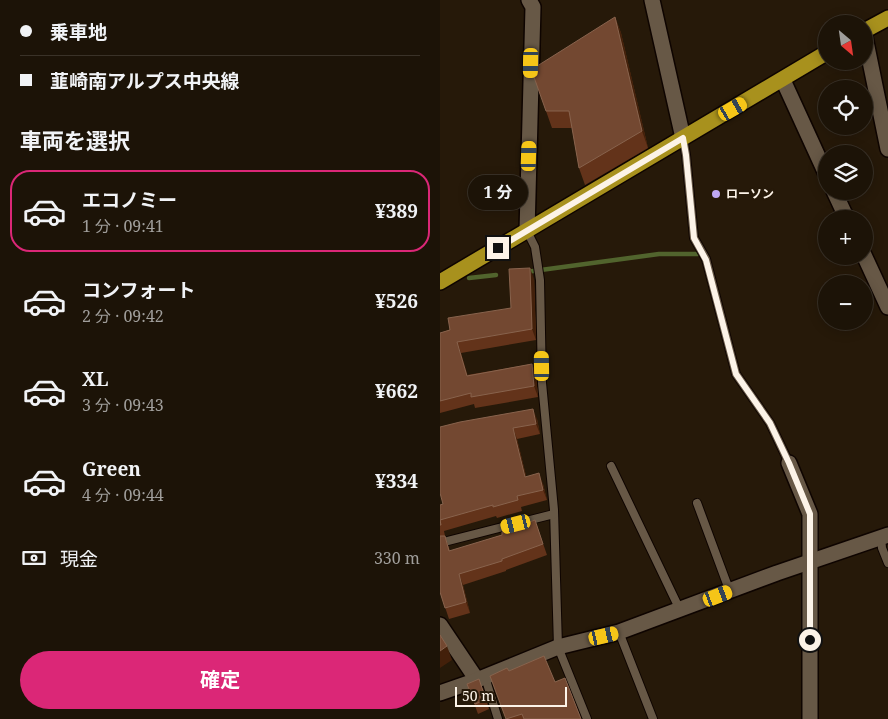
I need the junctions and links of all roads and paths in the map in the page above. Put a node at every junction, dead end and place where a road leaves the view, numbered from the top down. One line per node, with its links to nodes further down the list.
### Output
1 (529, 0): 12 (street)
2 (652, 0): 9 (street)
3 (888, 18): 4 (main road)
4 (873, 27)
5 (818, 58): 7 (main road)
6 (873, 63): 8 (street)
7 (782, 80): 9 (main road); 11 (street)
8 (883, 98): 10 (street)
9 (683, 138): 12 (main road); 16 (lane)
10 (888, 149)
11 (818, 157)
12 (527, 230): 14 (main road); 19 (lane)
13 (869, 265): 15 (street)
14 (440, 282)
15 (888, 307)
16 (789, 463): 22 (street)
17 (611, 466): 25 (lane)
18 (697, 503): 24 (lane)
19 (554, 514): 21 (lane); 28 (lane)
20 (885, 537): 22 (street); 23 (lane)
21 (440, 543)
22 (810, 562): 24 (street); 34 (street)
23 (888, 563)
24 (730, 592): 25 (street)
25 (680, 610): 27 (street)
26 (440, 625): 29 (street)
27 (619, 632): 28 (street); 33 (lane)
28 (558, 647): 29 (street); 32 (lane)
29 (481, 678): 30 (street); 31 (lane)
30 (440, 693)
31 (498, 719)
32 (587, 719)
33 (653, 719)
34 (810, 719)

